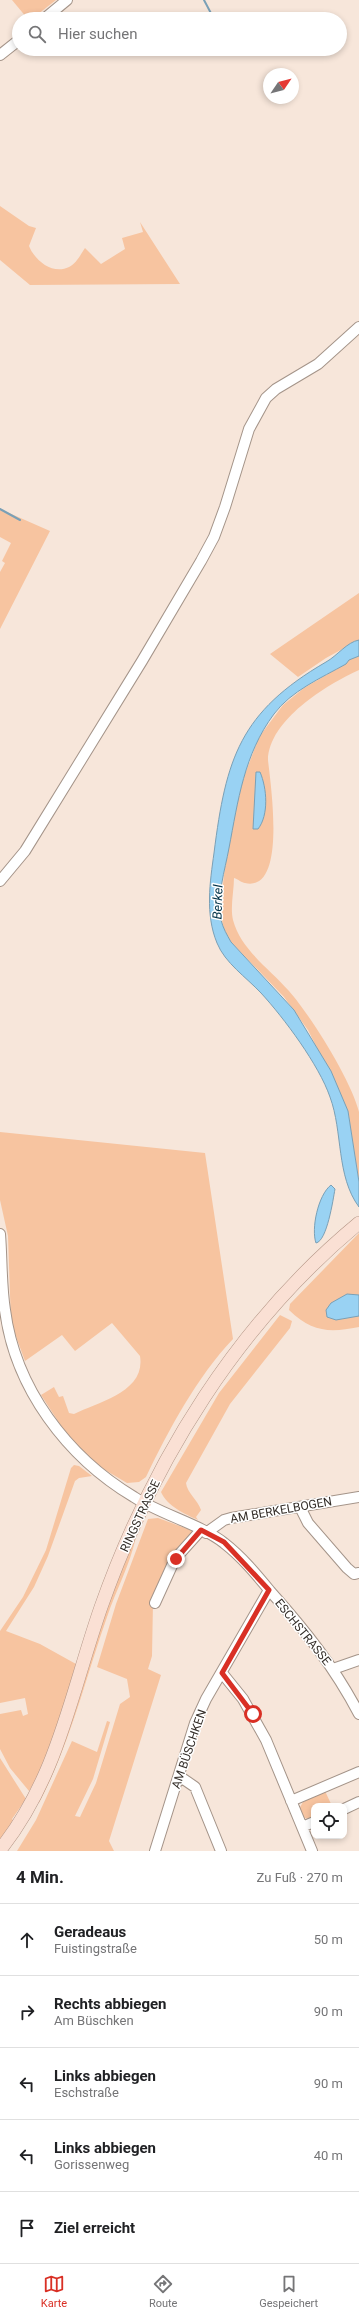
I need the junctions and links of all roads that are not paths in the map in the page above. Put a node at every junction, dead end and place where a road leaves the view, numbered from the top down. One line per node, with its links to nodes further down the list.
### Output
1 (67, 0): 2 (street)
2 (52, 12)
3 (12, 46): 4 (street)
4 (0, 55)
5 (359, 327): 6 (street)
6 (0, 880)
7 (357, 1225): 10 (main road, RINGSTRASSE)
8 (0, 1234): 10 (street, ESCHSTRASSE)
9 (359, 1497): 11 (street, AM BERKELBOGEN)
10 (144, 1504): 12 (street, ESCHSTRASSE); 27 (main road, RINGSTRASSE)
11 (300, 1507): 12 (street, AM BERKELBOGEN); 13 (street)
12 (204, 1531): 14 (street, ESCHSTRASSE); 15 (street, AM BERKELBOGEN)
13 (359, 1573)
14 (269, 1590): 17 (street, ESCHSTRASSE); 18 (street, AM BÜSCHKEN)
15 (156, 1603)
16 (359, 1660): 17 (street)
17 (333, 1669): 19 (street, ESCHSTRASSE)
18 (222, 1673): 21 (street, AM BÜSCHKEN); 22 (street)
19 (359, 1714)
20 (359, 1772): 22 (street)
21 (179, 1776): 28 (street, AM BÜSCHKEN); 29 (street)
22 (291, 1801): 26 (street)
23 (359, 1802): 24 (street)
24 (347, 1808)
25 (311, 1823): 26 (street)
26 (302, 1827): 30 (street)
27 (0, 1850)
28 (155, 1851)
29 (221, 1851)
30 (312, 1851)

